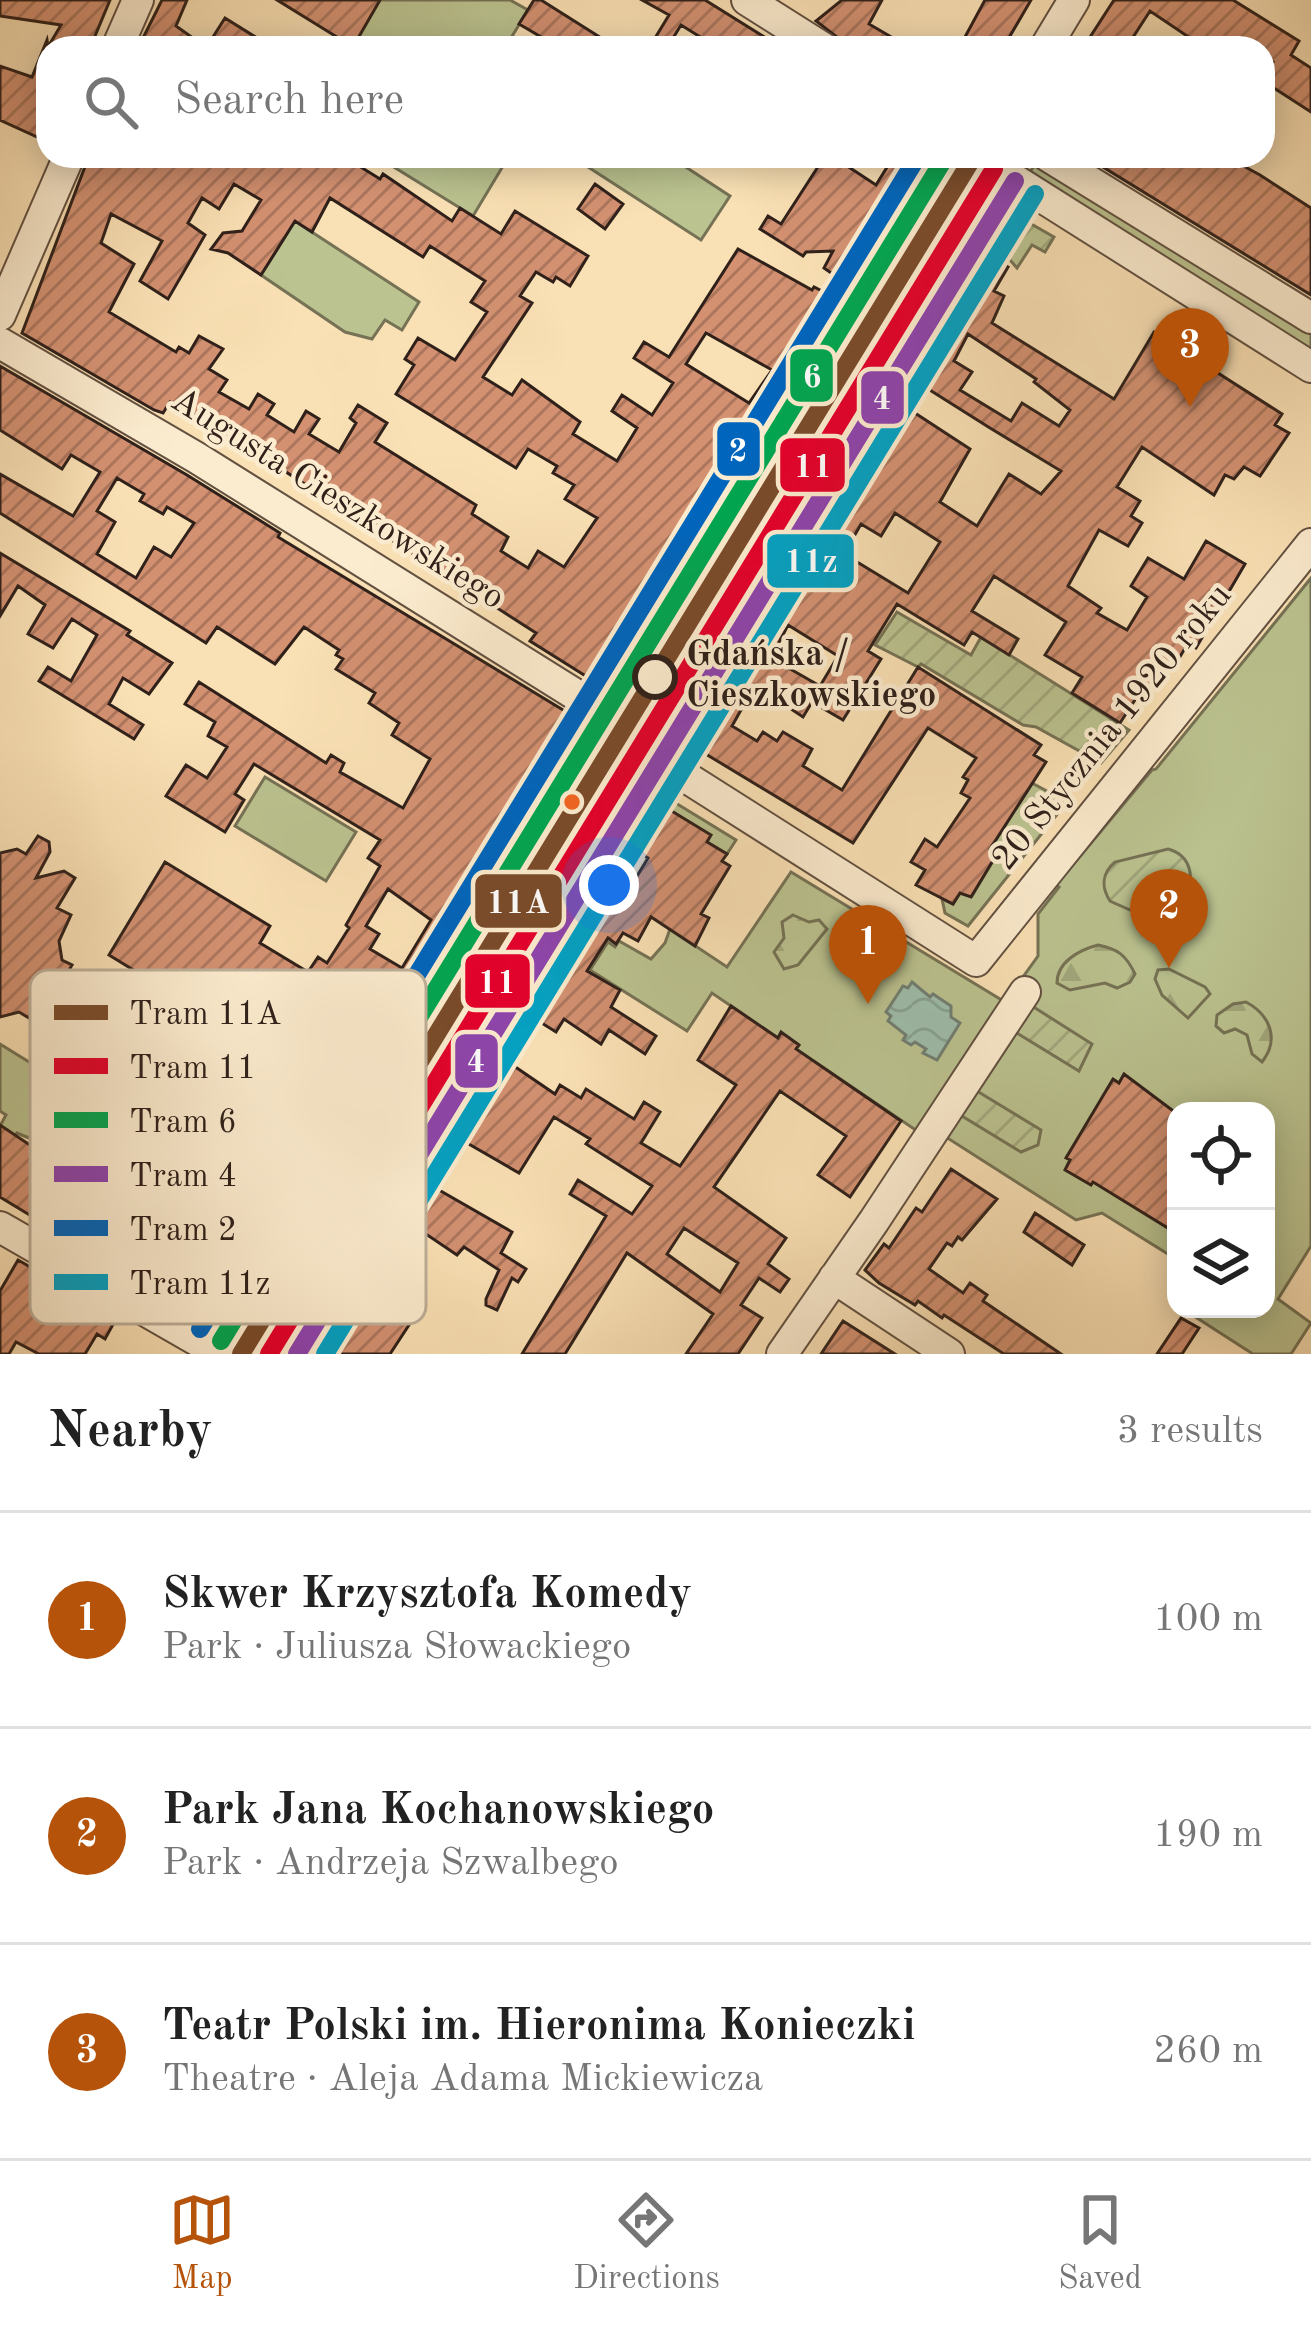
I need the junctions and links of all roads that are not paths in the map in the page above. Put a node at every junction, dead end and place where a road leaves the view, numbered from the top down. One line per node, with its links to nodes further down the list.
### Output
1 (747, 0): 5 (street)
2 (1074, 0): 6 (street)
3 (135, 6): 4 (street)
4 (121, 36)
5 (804, 36)
6 (1052, 36)
7 (64, 168): 11 (street)
8 (971, 168): 16 (street)
9 (997, 168): 14 (street)
10 (1067, 168): 12 (street)
11 (0, 315)
12 (1311, 319)
13 (0, 343): 16 (street, Augusta Cieszkowskiego)
14 (1311, 367)
15 (1311, 544): 17 (street, 20 Stycznia 1920 roku)
16 (628, 731): 17 (street, Augusta Cieszkowskiego); 19 (street)
17 (976, 961)
18 (1024, 992): 22 (street)
19 (426, 1062)
20 (0, 1227): 21 (street)
21 (30, 1244)
22 (834, 1278): 27 (street); 28 (street)
23 (168, 1324): 25 (street)
24 (266, 1324): 26 (street)
25 (220, 1354)
26 (248, 1354)
27 (782, 1354)
28 (949, 1354)

